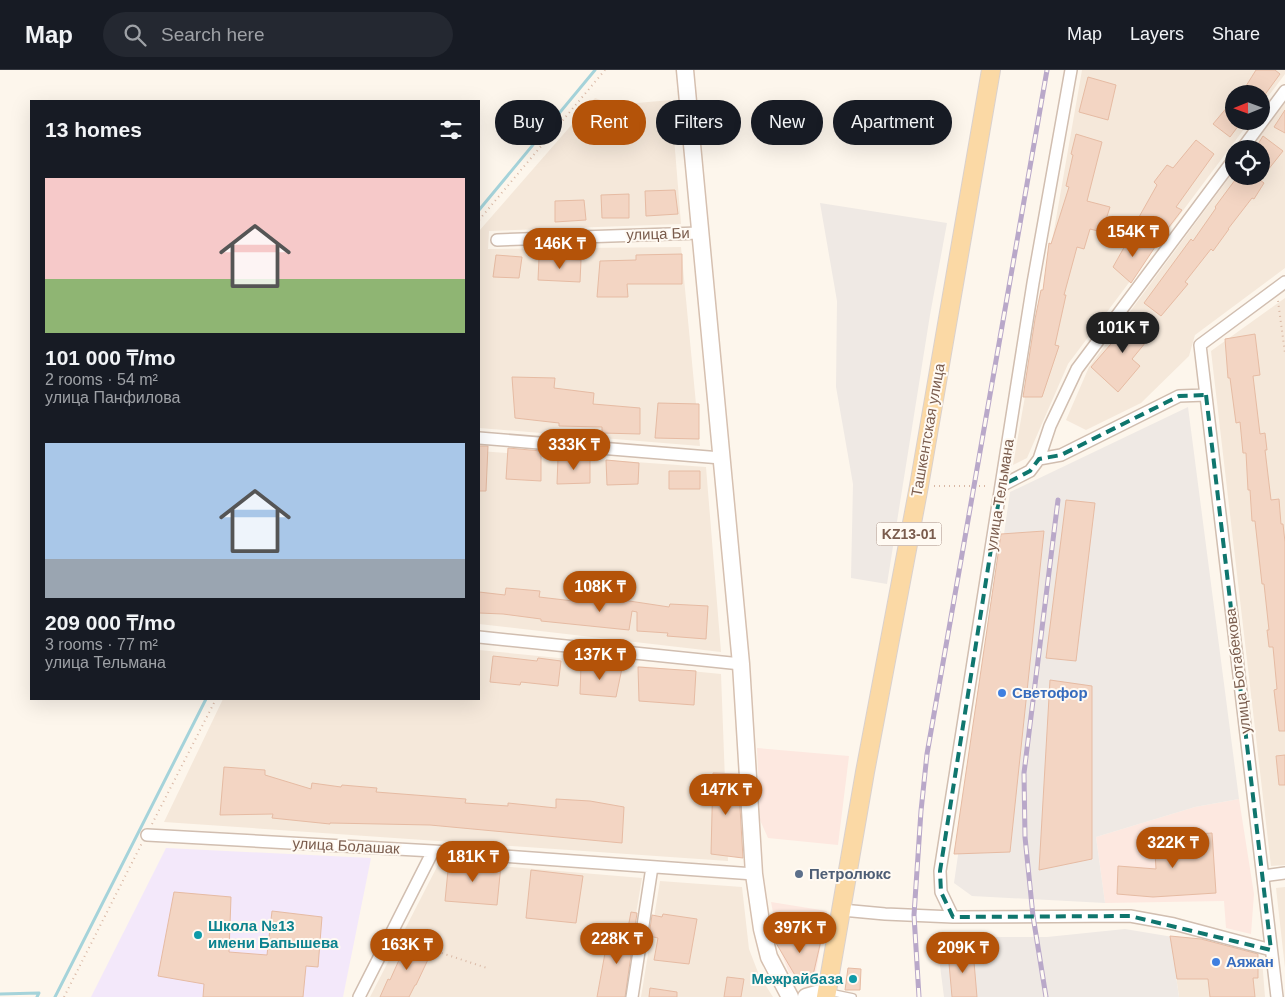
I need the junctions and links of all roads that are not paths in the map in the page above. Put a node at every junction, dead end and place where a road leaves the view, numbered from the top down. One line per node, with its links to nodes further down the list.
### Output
1 (685, 70): 7 (main road)
2 (991, 70): 23 (main road, Ташкентская улица / KZ13-01)
3 (1071, 70): 14 (street, улица Тельмана)
4 (1285, 91): 5 (street)
5 (1249, 140)
6 (1225, 171): 13 (street)
7 (699, 233): 8 (street, улица Би); 12 (main road)
8 (497, 240)
9 (1281, 285): 10 (street, улица Ботабекова)
10 (1206, 395): 13 (street); 22 (street, улица Ботабекова)
11 (480, 438): 12 (street)
12 (721, 458): 16 (main road)
13 (1038, 459): 14 (street)
14 (1001, 486): 24 (street, улица Тельмана)
15 (480, 637): 16 (street)
16 (741, 664): 21 (main road)
17 (146, 835): 18 (street, улица Болашак)
18 (434, 851): 19 (street, улица Болашак); 27 (street)
19 (652, 867): 21 (street, улица Болашак); 28 (street)
20 (1285, 873): 22 (street)
21 (754, 874): 29 (main road)
22 (1263, 876): 25 (street, улица Ботабекова)
23 (842, 910): 24 (street); 26 (main road, Ташкентская улица / KZ13-01)
24 (953, 918): 25 (street)
25 (1271, 950): 32 (street, улица Ботабекова)
26 (827, 994): 30 (main road); 31 (lane)
27 (359, 997)
28 (632, 997)
29 (790, 997)
30 (806, 997)
31 (853, 997)
32 (1277, 997)

